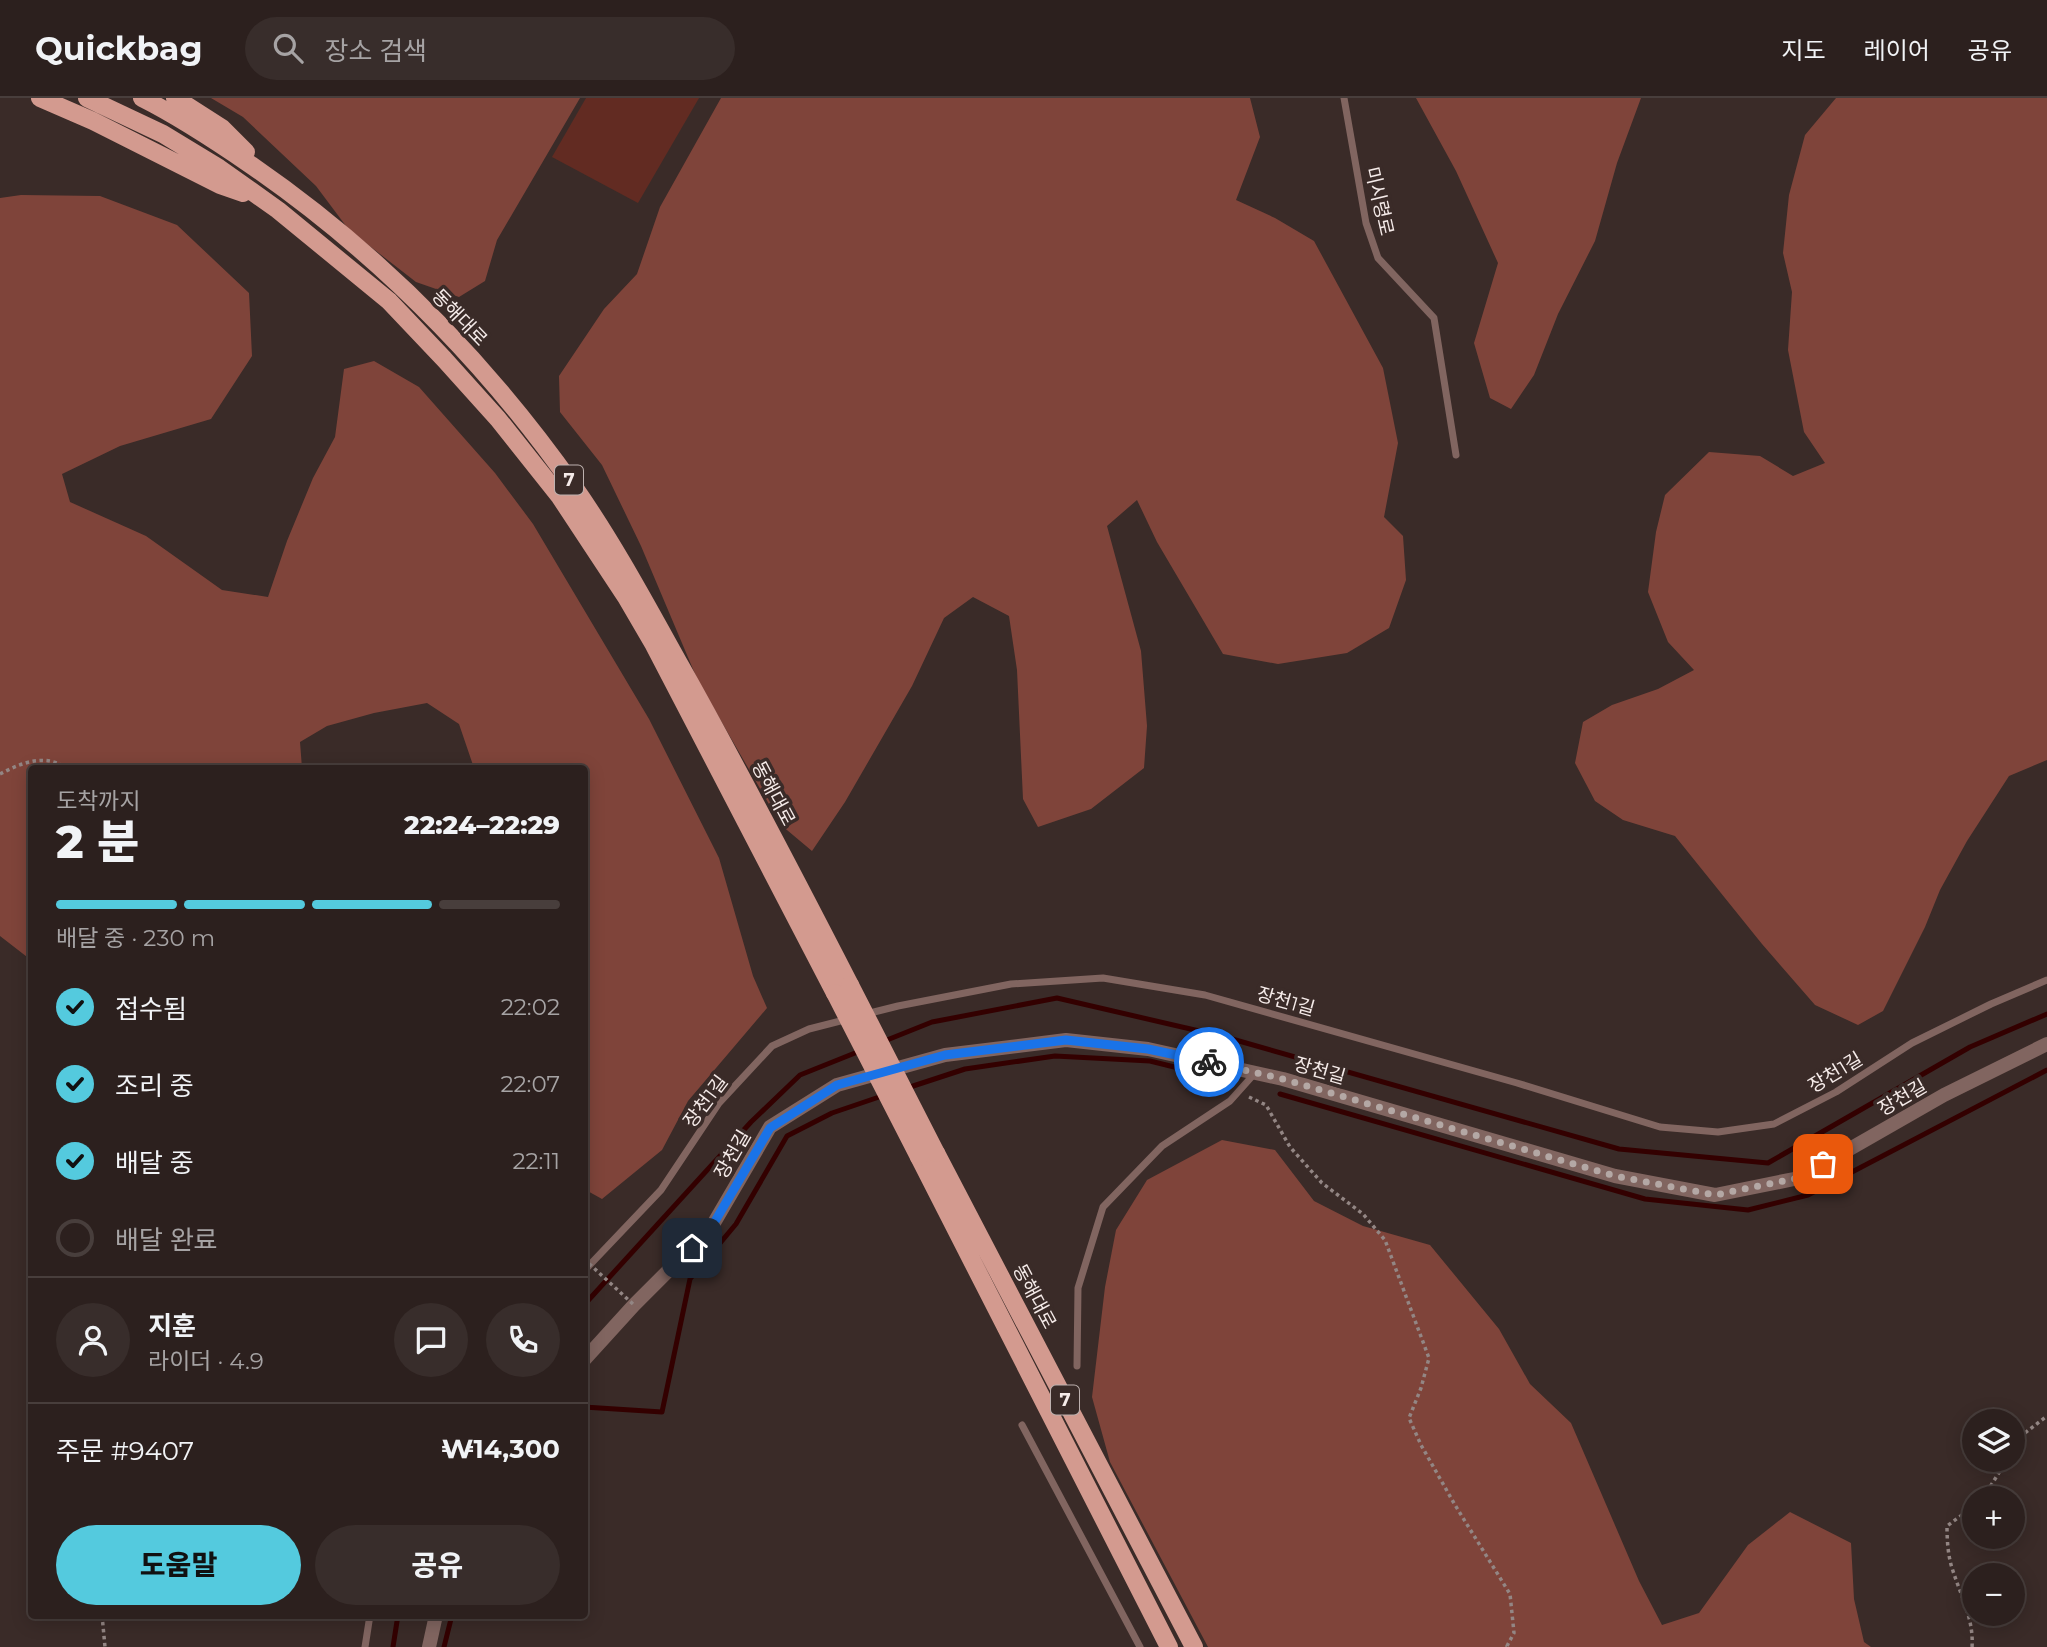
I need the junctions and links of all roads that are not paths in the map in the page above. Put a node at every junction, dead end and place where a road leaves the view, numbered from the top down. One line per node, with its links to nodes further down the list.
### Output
1 (40, 98): 7 (main road)
2 (88, 98): 7 (main road, 동해대로 / 7)
3 (142, 98): 6 (main road, 동해대로 / 7)
4 (175, 98): 6 (main road)
5 (1343, 98): 8 (lane, 미시령로)
6 (270, 178): 10 (main road, 동해대로 / 7)
7 (267, 202): 10 (main road, 동해대로 / 7)
8 (1456, 455)
9 (2047, 980): 14 (lane, 장천1길)
10 (842, 989): 13 (main road, 7, bridge)
11 (2047, 1044): 12 (street, 장천길)
12 (1255, 1073): 15 (street, 장천길); 16 (lane)
13 (928, 1155): 23 (main road, 동해대로 / 7); 24 (main road, 동해대로 / 7)
14 (588, 1267)
15 (588, 1356)
16 (1077, 1366)
17 (1022, 1425): 22 (lane)
18 (369, 1619): 20 (lane)
19 (435, 1619): 21 (street)
20 (365, 1647)
21 (429, 1647)
22 (1140, 1647)
23 (1169, 1647)
24 (1194, 1647)

